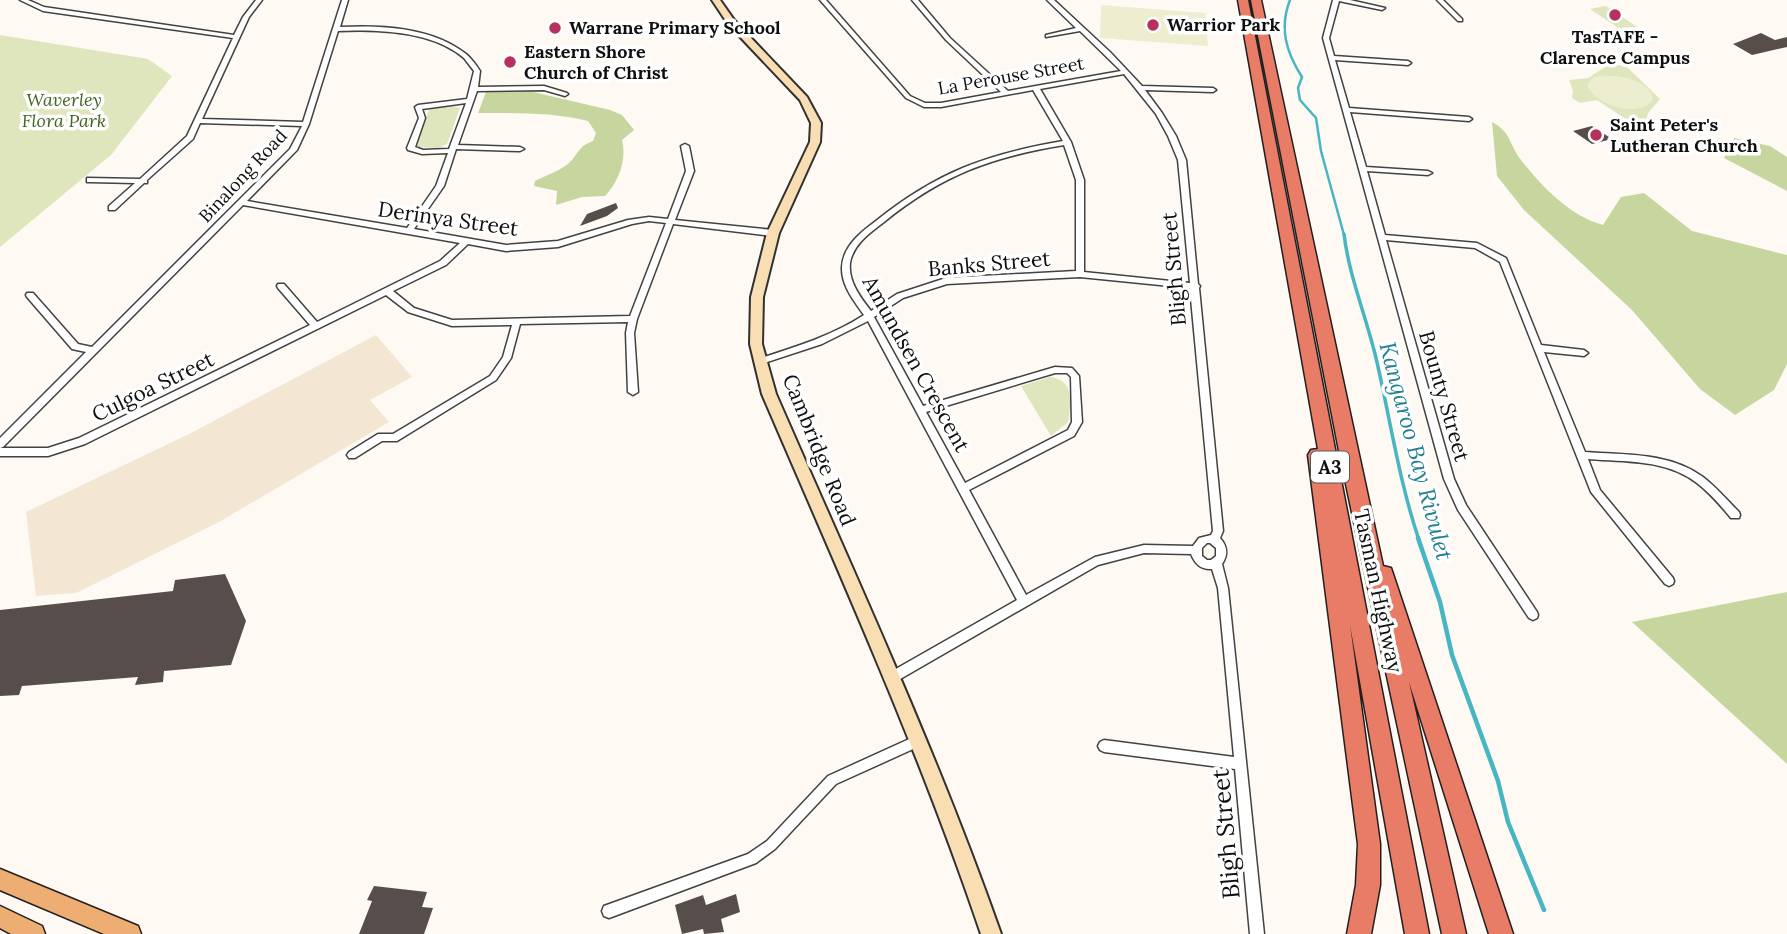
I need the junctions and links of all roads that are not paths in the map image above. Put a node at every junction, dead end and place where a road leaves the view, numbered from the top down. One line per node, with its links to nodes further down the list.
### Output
1 (23, 0): 16 (street)
2 (259, 0): 16 (street)
3 (345, 0): 14 (street, Binalong Road)
4 (823, 0): 26 (street, La Perouse Street)
5 (915, 0): 26 (street)
6 (1049, 0): 15 (street, Bligh Street)
7 (1243, 0): 48 (highway, Tasman Highway / A3)
8 (1256, 0): 67 (highway, Tasman Highway / A3)
9 (1338, 0): 12 (street, Bounty Street); 18 (street, Bounty Street)
10 (1440, 0): 13 (street)
11 (722, 1): 44 (main road, Cambridge Road)
12 (1382, 8)
13 (1460, 20)
14 (336, 29): 21 (street); 31 (street, Binalong Road)
15 (1080, 29): 17 (street); 20 (street, Bligh Street)
16 (236, 37): 30 (street)
17 (1048, 37)
18 (1332, 58): 19 (street); 28 (street, Bounty Street)
19 (1408, 63)
20 (1124, 72): 22 (street, La Perouse Street); 23 (street, Bligh Street)
21 (474, 89): 25 (street); 27 (street)
22 (1036, 89): 26 (street, La Perouse Street); 32 (street)
23 (1140, 89): 24 (street); 50 (street, Bligh Street)
24 (1213, 90)
25 (563, 91)
26 (1006, 93)
27 (469, 102): 34 (street); 34 (street)
28 (1346, 110): 29 (street); 36 (street, Bounty Street)
29 (1469, 119)
30 (200, 121): 31 (street); 39 (street)
31 (306, 124): 40 (street, Binalong Road)
32 (1067, 142): 47 (street); 53 (street, Amundsen Crescent)
33 (685, 146): 42 (street)
34 (453, 149): 35 (street); 43 (street)
35 (520, 149)
36 (1363, 169): 37 (street); 45 (street, Bounty Street)
37 (1429, 173)
38 (90, 180): 39 (street)
39 (144, 180): 41 (street)
40 (242, 202): 43 (street, Derinya Street); 58 (street, Binalong Road)
41 (112, 208)
42 (671, 220): 44 (street, Derinya Street); 46 (street, Derinya Street); 54 (street)
43 (408, 232): 46 (street, Derinya Street)
44 (774, 233): 60 (main road, Cambridge Road)
45 (1381, 237): 57 (street); 75 (street, Bounty Street)
46 (465, 242): 51 (street, Culgoa Street)
47 (1080, 274): 50 (street, Banks Street); 53 (street, Banks Street)
48 (1294, 275): 87 (highway); 88 (highway, Tasman Highway / A3)
49 (281, 286): 56 (street)
50 (1196, 286): 70 (street, Bligh Street)
51 (387, 291): 55 (street); 56 (street, Culgoa Street)
52 (30, 295): 58 (street)
53 (869, 315): 60 (street, Banks Street); 62 (street, Amundsen Crescent)
54 (633, 319): 55 (street); 61 (street)
55 (516, 324): 65 (street)
56 (315, 325): 64 (street, Culgoa Street)
57 (1539, 348): 59 (street); 66 (street)
58 (93, 350): 63 (street, Binalong Road)
59 (1584, 353)
60 (761, 361): 76 (main road, Cambridge Road)
61 (633, 391)
62 (921, 410): 68 (street, Amundsen Crescent); 68 (street)
63 (0, 444)
64 (0, 453)
65 (352, 455)
66 (1580, 455): 69 (street); 73 (street)
67 (1350, 461): 89 (highway, Tasman Highway / A3); 90 (highway)
68 (962, 489): 74 (street, Amundsen Crescent)
69 (1735, 515)
70 (1214, 541): 71 (street); 72 (street)
71 (1194, 550): 72 (street); 74 (street)
72 (1216, 563): 79 (street, Bligh Street)
73 (1670, 581)
74 (1024, 602): 76 (street)
75 (1533, 615)
76 (891, 678): 77 (main road, Cambridge Road)
77 (918, 741): 81 (street); 85 (main road, Cambridge Road)
78 (1104, 746): 79 (street)
79 (1240, 764): 86 (street, Bligh Street)
80 (0, 878): 84 (main road)
81 (609, 911)
82 (0, 917): 83 (main road)
83 (34, 934)
84 (130, 934)
85 (991, 934)
86 (1257, 934)
87 (1359, 934)
88 (1417, 934)
89 (1454, 934)
90 (1501, 934)

